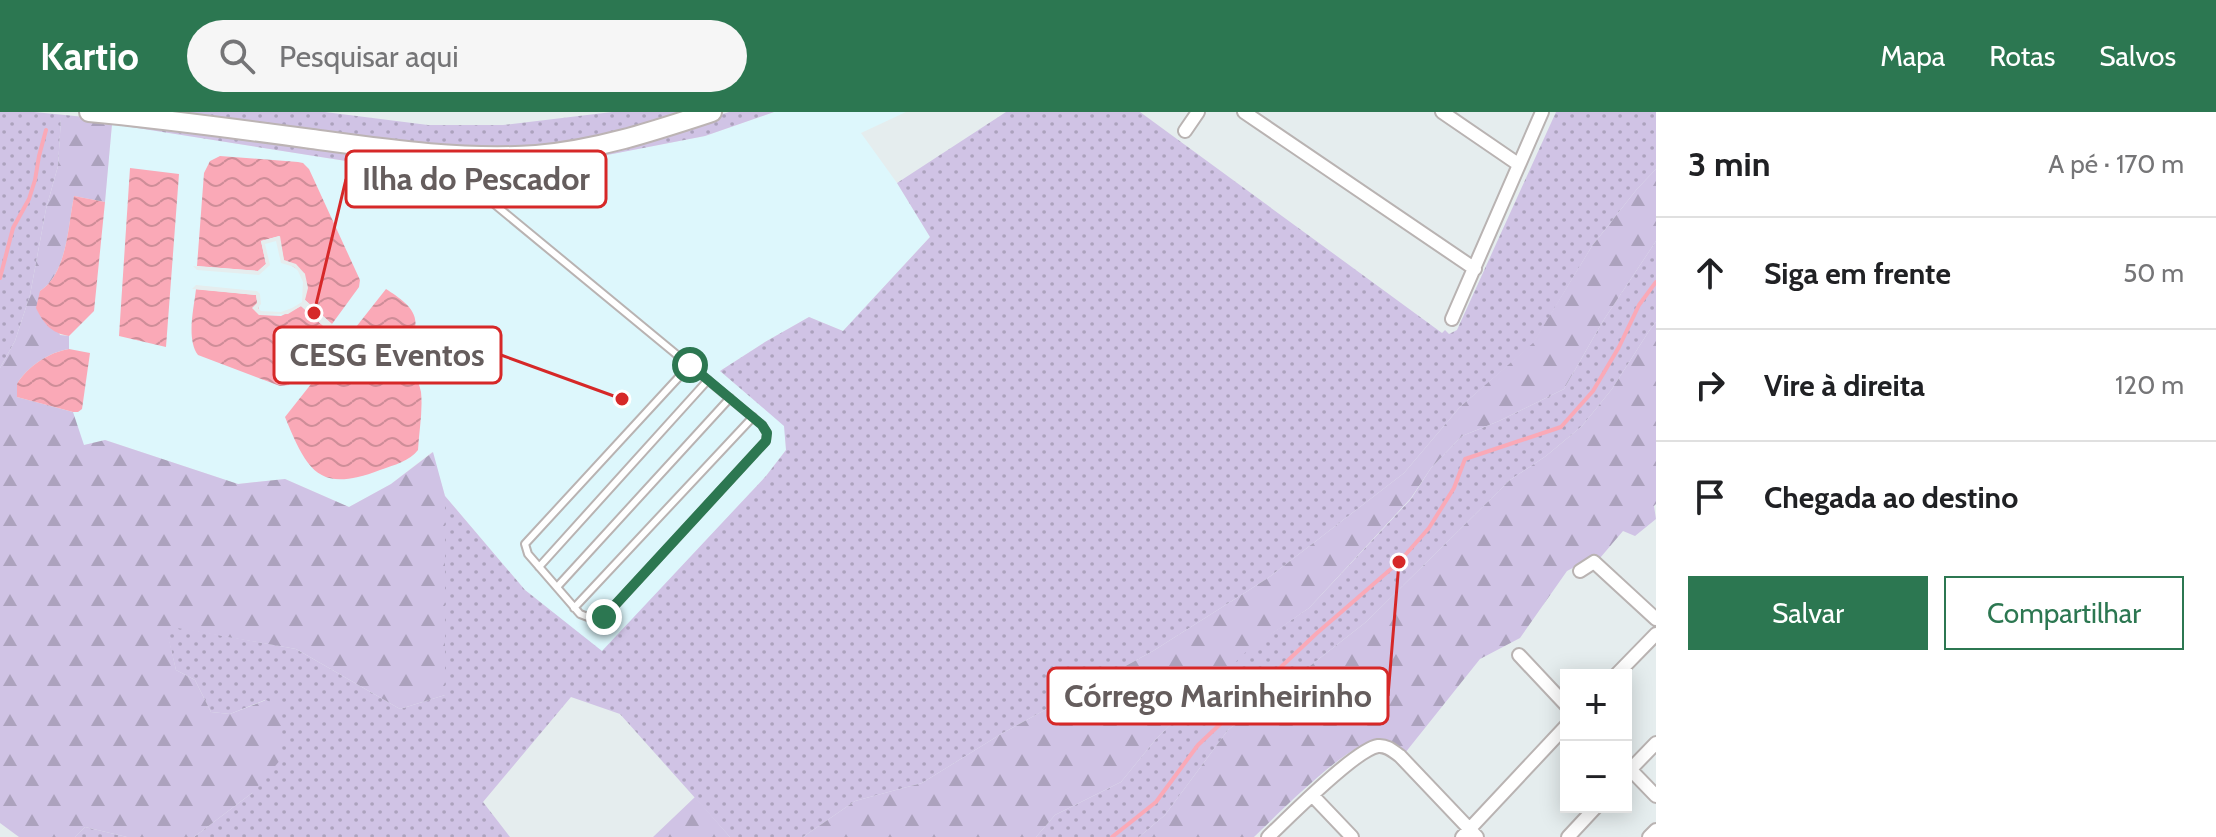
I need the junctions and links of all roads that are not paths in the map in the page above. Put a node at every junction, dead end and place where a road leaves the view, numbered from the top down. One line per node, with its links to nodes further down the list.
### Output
1 (89, 112): 8 (main road)
2 (712, 112): 8 (main road)
3 (1198, 112): 7 (street)
4 (1244, 112): 10 (street)
5 (1442, 112): 9 (street)
6 (1542, 112): 9 (street)
7 (1185, 131)
8 (463, 156): 12 (lane)
9 (1518, 164): 10 (street)
10 (1475, 269): 11 (street)
11 (1452, 319)
12 (690, 365): 13 (lane); 16 (lane)
13 (708, 380): 14 (lane); 16 (lane)
14 (730, 398): 15 (lane); 18 (lane)
15 (753, 417): 19 (lane); 19 (lane)
16 (539, 567): 18 (lane)
17 (1580, 571): 20 (street)
18 (557, 587): 19 (lane)
19 (574, 608)
20 (1656, 619)
21 (1656, 634): 23 (street)
22 (1519, 655): 24 (street)
23 (1622, 669)
24 (1560, 699)
25 (1560, 733): 33 (street)
26 (1656, 743): 27 (street)
27 (1632, 765)
28 (1632, 773): 30 (street)
29 (1312, 795): 33 (street); 34 (street); 35 (street)
30 (1656, 796)
31 (1590, 813): 36 (street)
32 (1656, 830): 37 (street)
33 (1470, 834)
34 (1268, 837)
35 (1352, 837)
36 (1568, 837)
37 (1649, 837)

